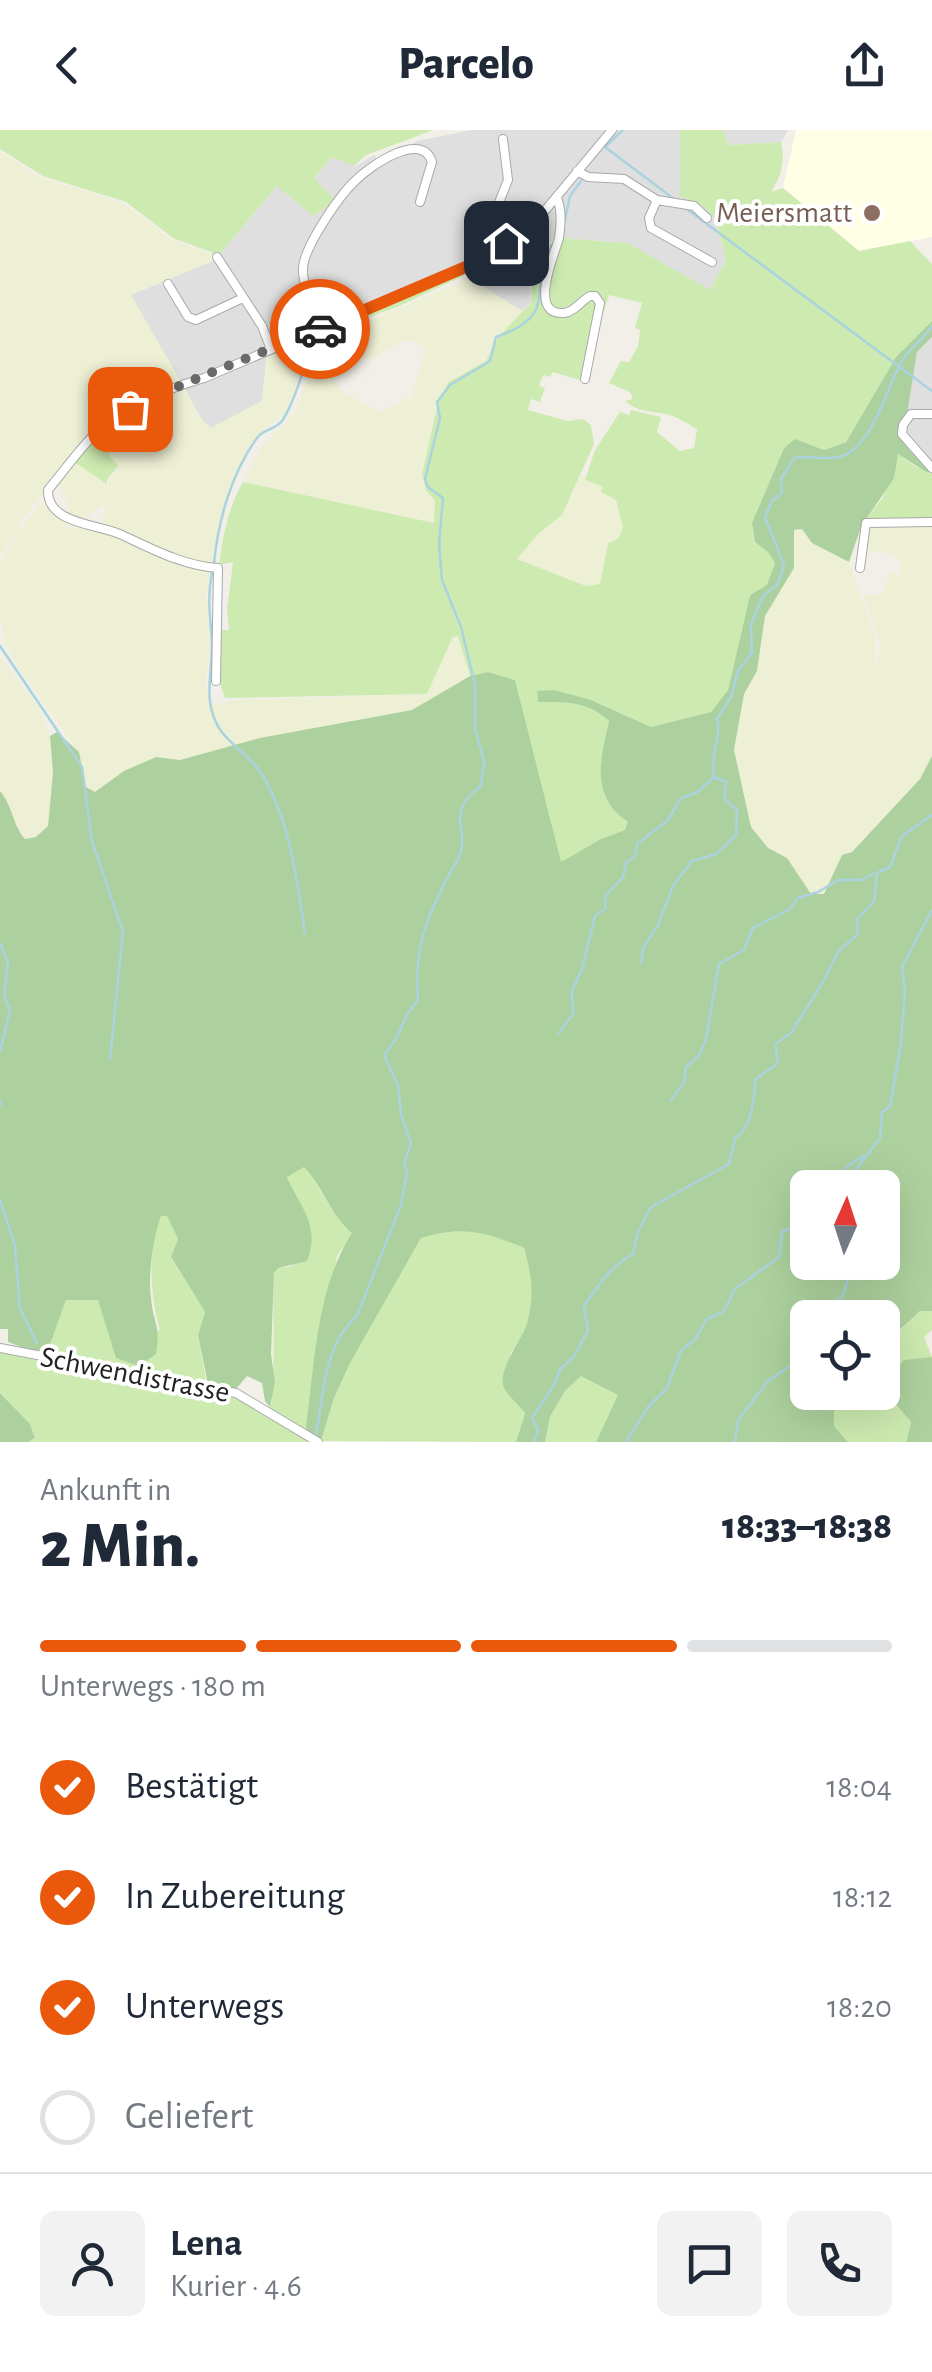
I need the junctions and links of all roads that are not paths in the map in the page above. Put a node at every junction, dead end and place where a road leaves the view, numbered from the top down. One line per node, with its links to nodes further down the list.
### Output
1 (612, 130): 3 (street)
2 (504, 139): 8 (street)
3 (577, 172): 4 (street); 5 (street)
4 (557, 198): 8 (street); 15 (street)
5 (657, 200): 7 (street); 10 (street)
6 (420, 202): 13 (street)
7 (707, 218)
8 (497, 249): 13 (street)
9 (217, 258): 12 (street)
10 (712, 262)
11 (168, 284): 12 (street)
12 (243, 298): 14 (street)
13 (324, 328): 14 (street)
14 (271, 349): 20 (street)
15 (585, 379)
16 (932, 414): 17 (street)
17 (932, 468)
18 (932, 522): 19 (street)
19 (860, 568)
20 (216, 681)
21 (0, 1348): 22 (street, Schwendistrasse)
22 (318, 1442)

